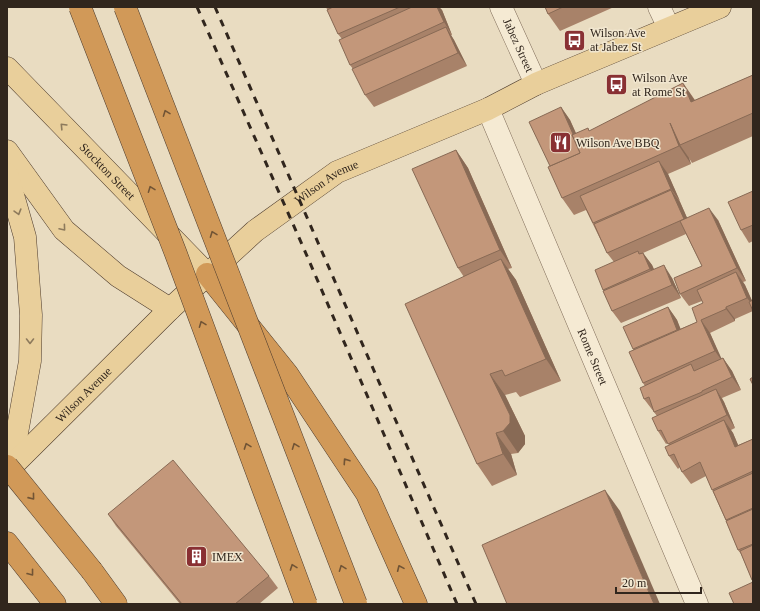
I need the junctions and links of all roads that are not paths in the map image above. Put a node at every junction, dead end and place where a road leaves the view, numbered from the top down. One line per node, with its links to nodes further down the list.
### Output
1 (80, 7): 17 (highway, one-way to 1, bridge)
2 (125, 7): 18 (highway, one-way to 2, bridge)
3 (501, 7): 7 (street, Jabez Street)
4 (720, 7): 5 (main road, Wilson Avenue)
5 (659, 13): 7 (main road, Wilson Avenue)
6 (7, 68): 11 (main road, Stockton Street, one-way to 6)
7 (536, 84): 8 (main road, Wilson Avenue)
8 (488, 109): 11 (main road, Wilson Avenue); 20 (street, Rome Street)
9 (7, 151): 12 (main road, one-way to 12)
10 (7, 174): 13 (main road, one-way to 13)
11 (207, 274): 12 (main road, Wilson Avenue); 19 (highway, one-way to 11)
12 (170, 309): 13 (main road, Wilson Avenue)
13 (8, 468): 16 (highway, one-way to 16, bridge)
14 (7, 543): 15 (highway, one-way to 15)
15 (55, 603)
16 (116, 604)
17 (306, 604)
18 (356, 604)
19 (416, 604)
20 (697, 604)

